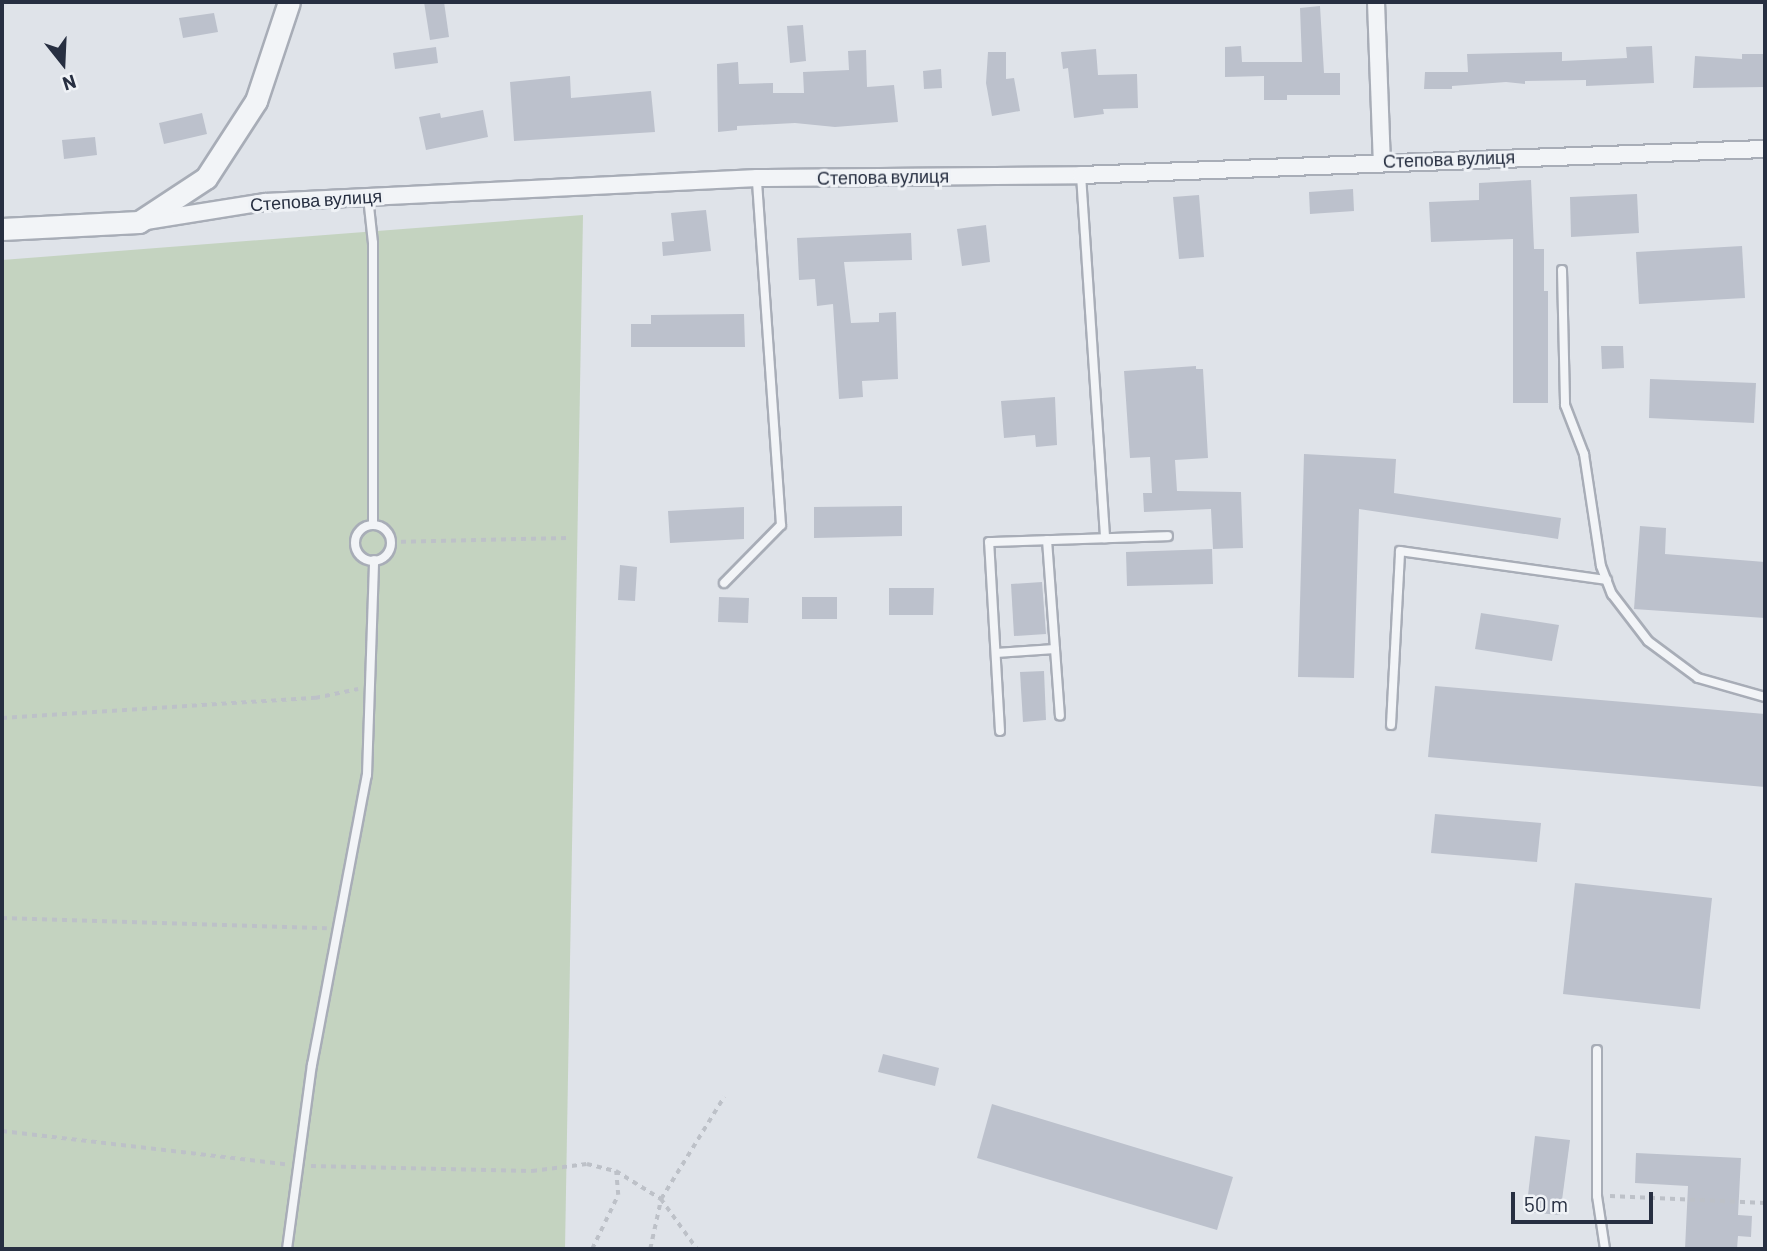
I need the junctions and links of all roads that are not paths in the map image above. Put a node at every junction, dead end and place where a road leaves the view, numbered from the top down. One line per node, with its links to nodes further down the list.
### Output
1 (289, 2): 8 (street)
2 (1376, 2): 4 (street)
3 (1765, 149): 4 (street, Степова вулиця)
4 (1382, 162): 5 (street, Степова вулиця)
5 (1081, 175): 6 (street, Степова вулиця); 13 (lane)
6 (757, 178): 7 (street, Степова вулиця); 17 (lane)
7 (368, 197): 8 (street, Степова вулиця); 11 (lane)
8 (139, 222): 9 (street, Степова вулиця)
9 (2, 229)
10 (1562, 270): 16 (lane)
11 (373, 525): 15 (lane); 15 (lane)
12 (1168, 537): 13 (lane)
13 (1105, 538): 14 (lane)
14 (1047, 540): 18 (lane); 19 (lane)
15 (374, 560): 25 (lane)
16 (1607, 580): 20 (lane); 22 (lane)
17 (724, 583)
18 (1055, 649): 19 (lane); 21 (lane)
19 (996, 653): 23 (lane)
20 (1765, 697)
21 (1060, 716)
22 (1391, 725)
23 (1000, 731)
24 (1597, 1050): 26 (lane)
25 (287, 1249)
26 (1605, 1249)

